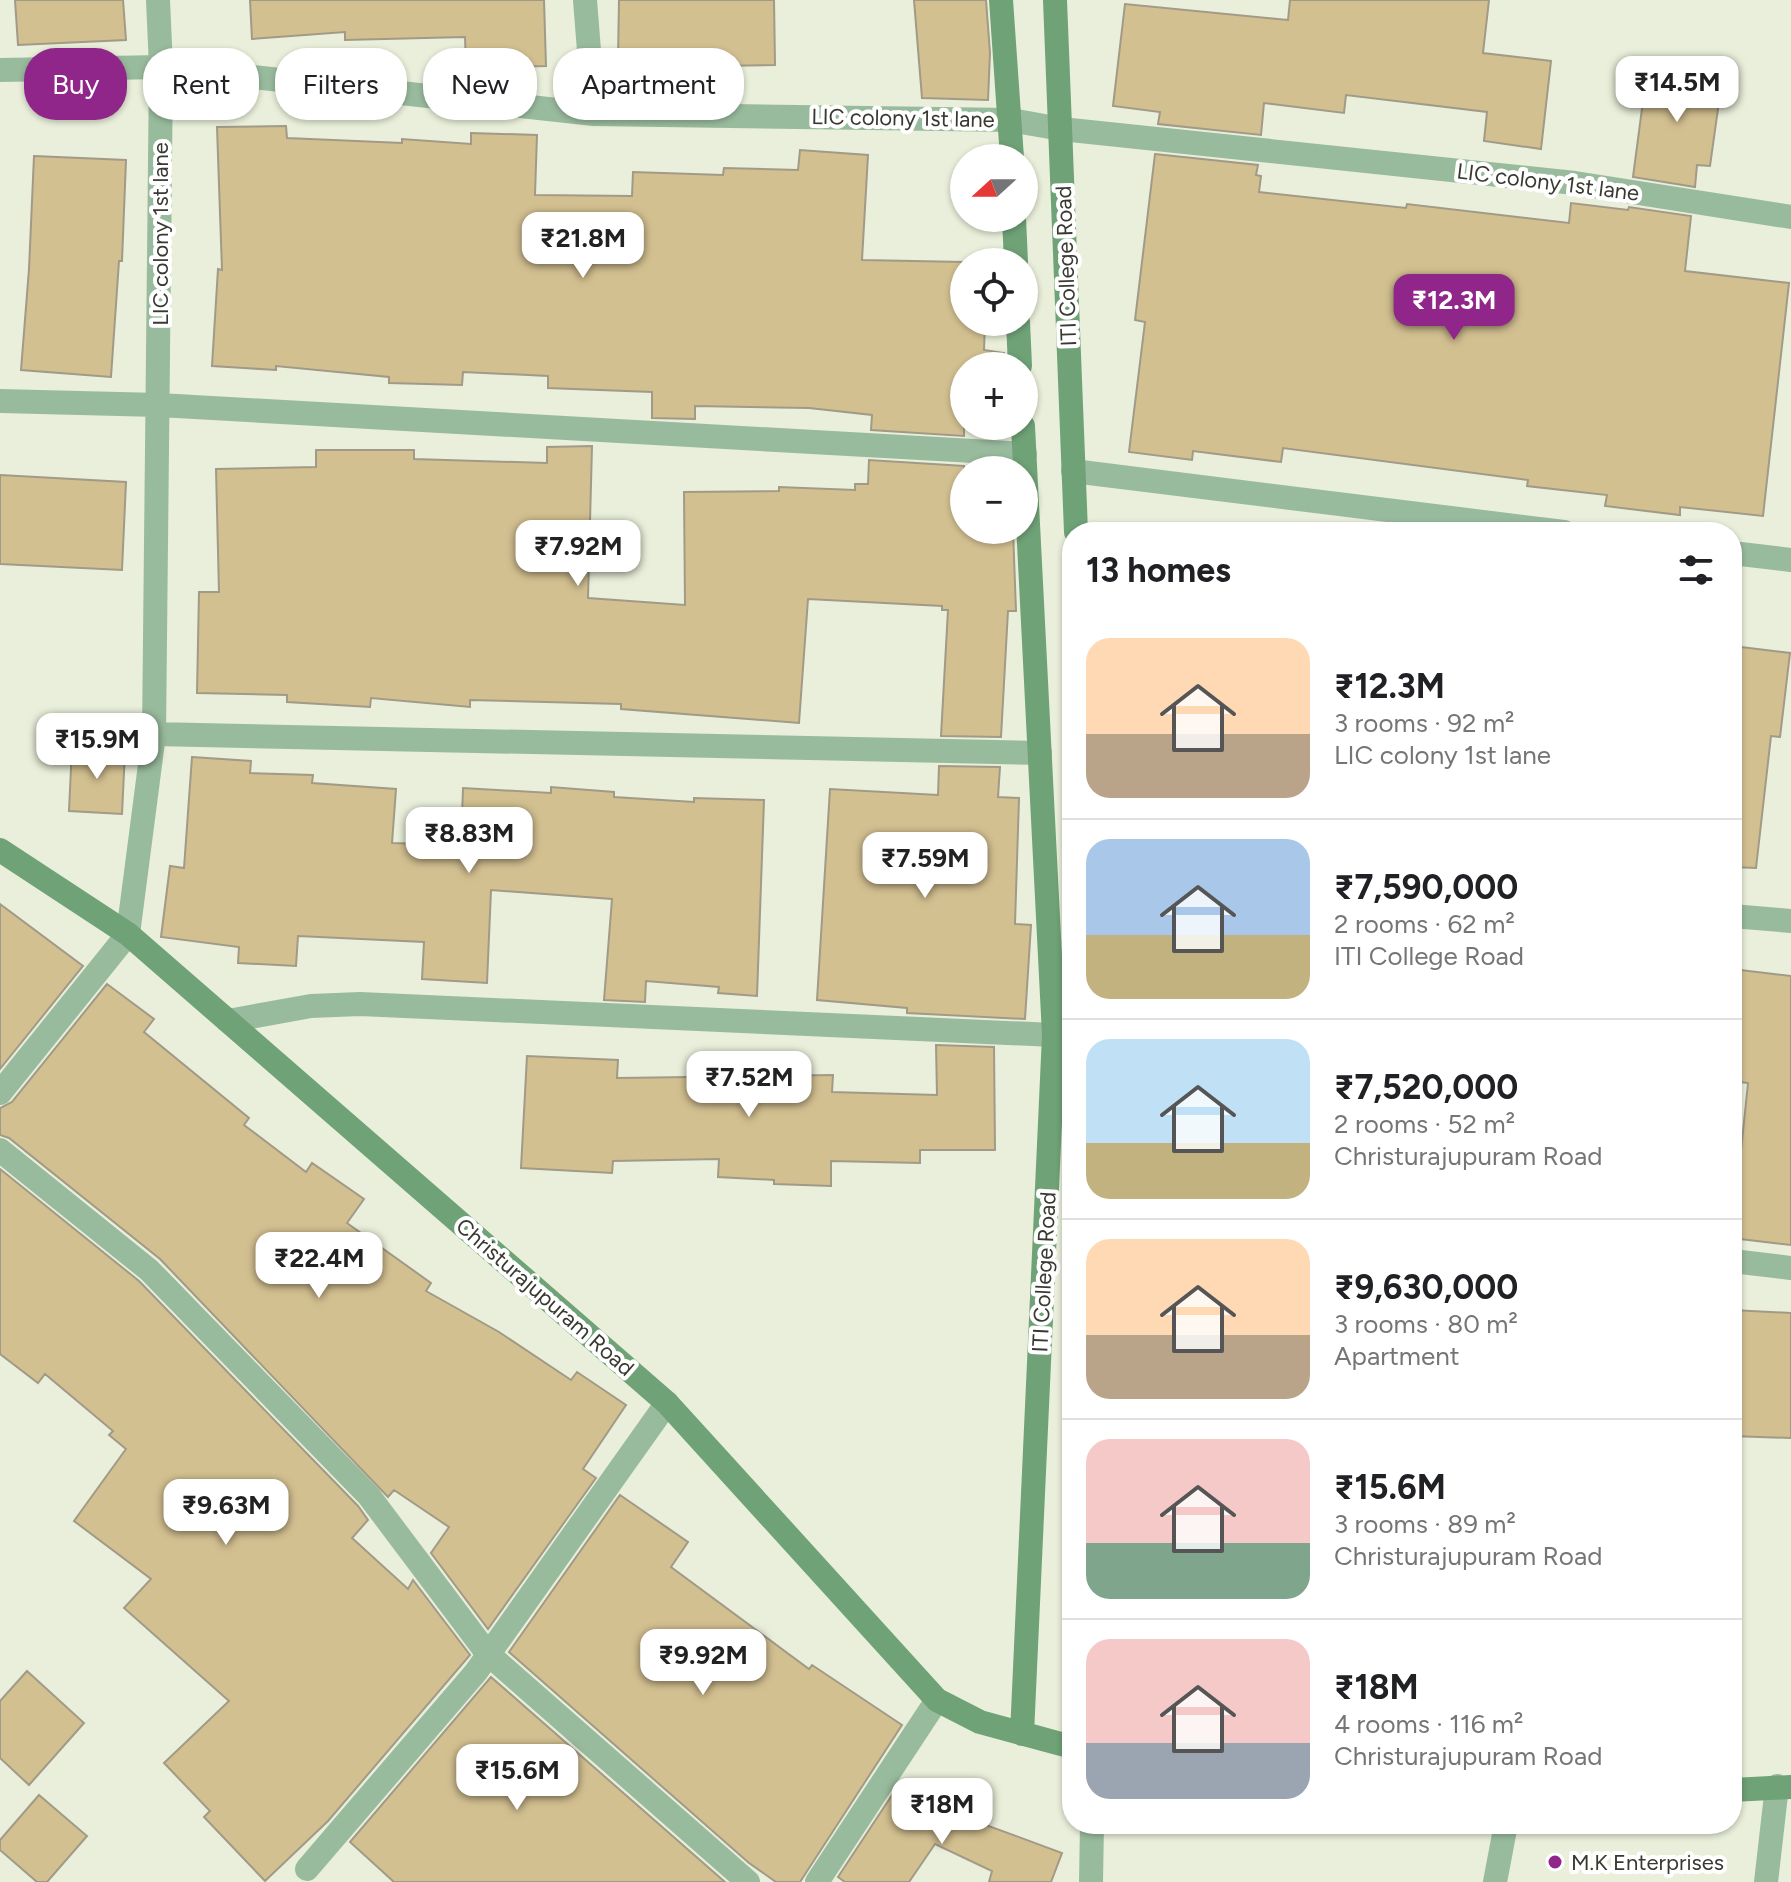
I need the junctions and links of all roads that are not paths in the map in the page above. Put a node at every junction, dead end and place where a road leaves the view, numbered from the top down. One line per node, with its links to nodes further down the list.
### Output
1 (158, 0): 5 (street)
2 (585, 0): 6 (street)
3 (1001, 0): 13 (street)
4 (1055, 0): 14 (street, ITI College Road)
5 (160, 48)
6 (589, 48)
7 (143, 67): 8 (street)
8 (0, 70)
9 (259, 78): 10 (street, LIC colony 1st lane)
10 (553, 110)
11 (744, 116): 13 (street, LIC colony 1st lane)
12 (161, 120): 18 (street, LIC colony 1st lane)
13 (1010, 120): 14 (street, LIC colony 1st lane); 15 (street)
14 (1061, 129): 16 (street, LIC colony 1st lane); 21 (street, ITI College Road)
15 (1011, 144)
16 (1791, 217)
17 (0, 401): 18 (street)
18 (159, 405): 20 (street); 26 (street, LIC colony 1st lane)
19 (1024, 440): 20 (street, ITI College Road)
20 (1025, 454): 27 (street, ITI College Road)
21 (1073, 471): 22 (street, ITI College Road); 23 (street)
22 (1076, 522)
23 (1484, 522)
24 (1742, 554): 25 (street)
25 (1791, 560)
26 (154, 734): 27 (street); 31 (street, LIC colony 1st lane)
27 (1040, 753): 33 (street, ITI College Road)
28 (0, 850): 31 (street, Christurajupuram Road)
29 (1742, 917): 30 (street)
30 (1791, 921)
31 (128, 934): 32 (street, Christurajupuram Road); 34 (street)
32 (228, 1021): 33 (street); 38 (street, Christurajupuram Road)
33 (1054, 1035): 41 (street, ITI College Road)
34 (0, 1093)
35 (0, 1150): 39 (street)
36 (1742, 1262): 37 (street)
37 (1791, 1268)
38 (667, 1403): 39 (street); 40 (street, Christurajupuram Road)
39 (487, 1653): 47 (street); 48 (street)
40 (937, 1700): 41 (street, Christurajupuram Road); 49 (street)
41 (1022, 1734): 42 (street, Christurajupuram Road)
42 (1062, 1744)
43 (1786, 1788): 44 (street); 52 (street)
44 (1742, 1790)
45 (1092, 1834): 50 (street)
46 (1504, 1834): 51 (street)
47 (307, 1869)
48 (748, 1882)
49 (817, 1882)
50 (1091, 1882)
51 (1495, 1882)
52 (1766, 1882)

